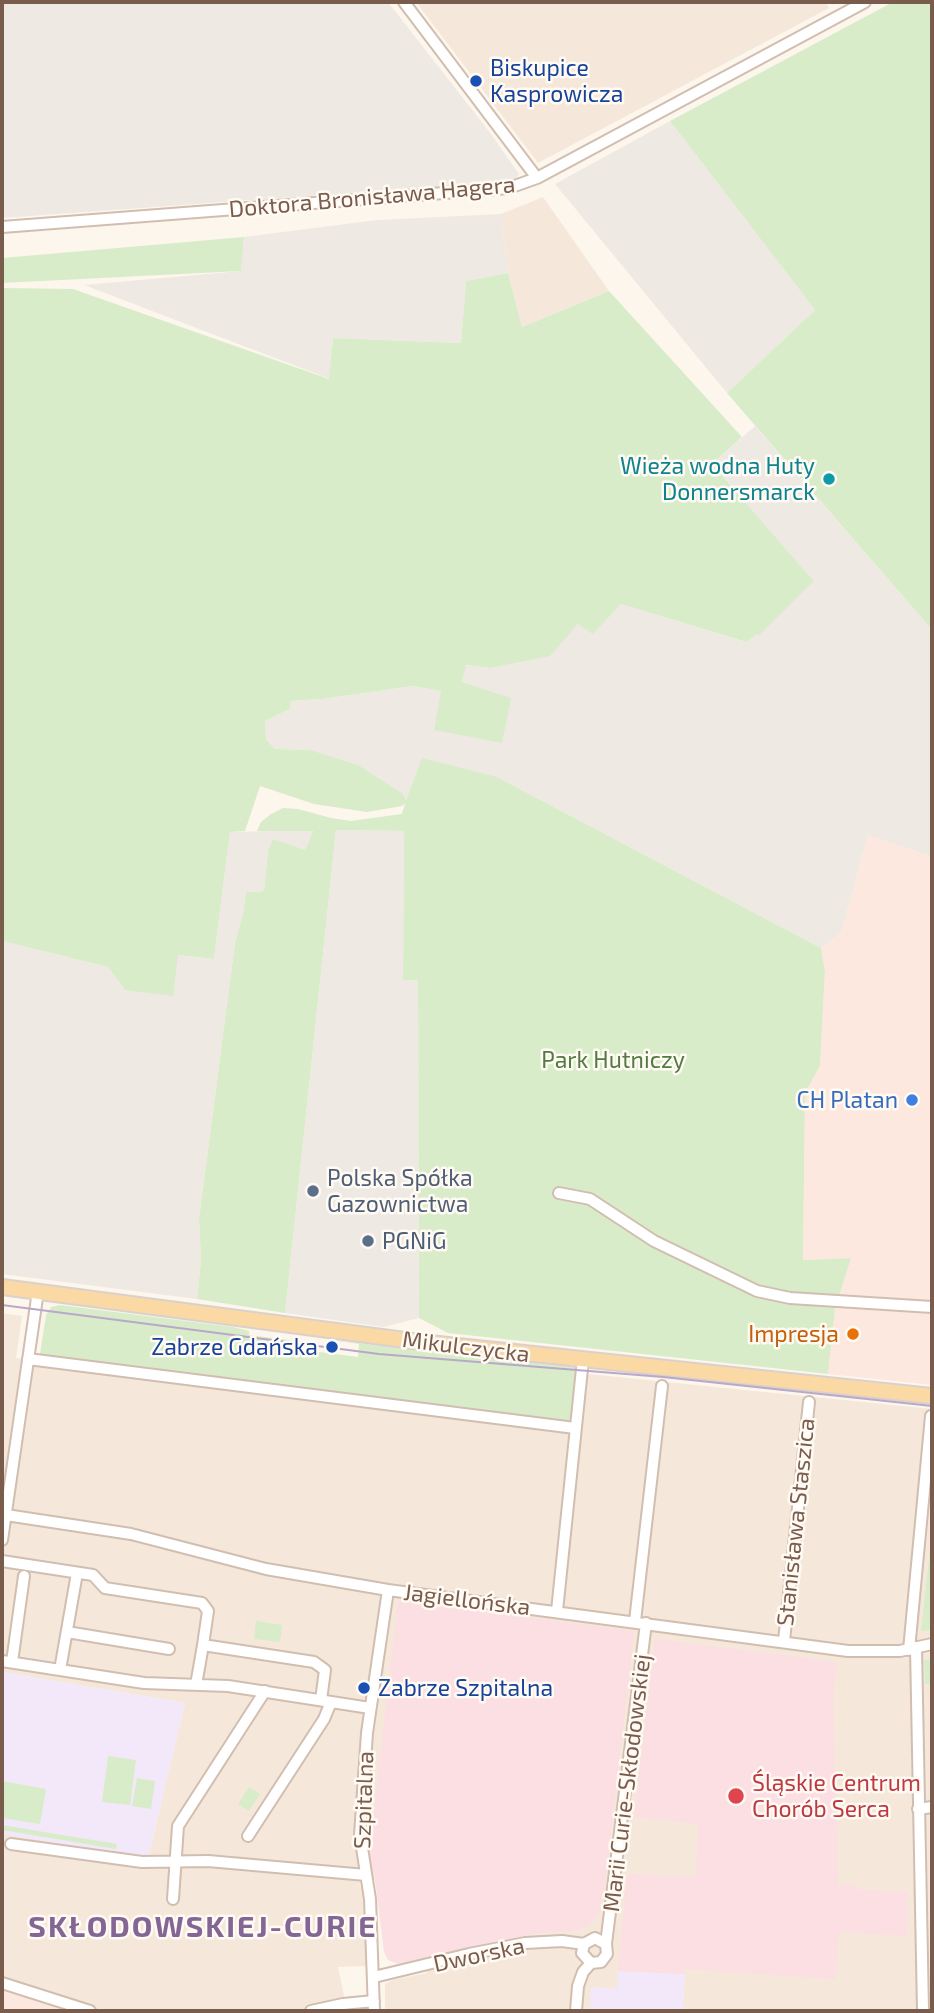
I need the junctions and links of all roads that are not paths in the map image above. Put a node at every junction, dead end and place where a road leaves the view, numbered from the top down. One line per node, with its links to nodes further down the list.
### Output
1 (404, 2): 3 (street)
2 (865, 2): 3 (street, Doktora Bronisława Hagera)
3 (537, 178): 4 (street, Doktora Bronisława Hagera)
4 (2, 227)
5 (559, 1192): 8 (street)
6 (2, 1287): 7 (main road, Mikulczycka)
7 (38, 1291): 9 (street); 10 (main road, Mikulczycka)
8 (932, 1307)
9 (28, 1359): 15 (street); 16 (street)
10 (583, 1359): 12 (main road, Mikulczycka); 15 (street)
11 (662, 1386): 23 (street, Marii Curie-Skłodowskiej)
12 (932, 1396)
13 (809, 1402): 25 (street, Stanisława Staszica)
14 (931, 1416): 29 (street)
15 (575, 1428): 22 (street)
16 (6, 1515): 17 (street); 21 (street, Jagiellońska)
17 (2, 1540)
18 (2, 1561): 19 (street)
19 (77, 1573): 24 (street); 27 (street)
20 (24, 1576): 30 (street)
21 (388, 1590): 22 (street, Jagiellońska); 35 (street, Szpitalna)
22 (557, 1612): 23 (street, Jagiellońska)
23 (640, 1622): 25 (street, Jagiellońska); 44 (street, Marii Curie-Skłodowskiej)
24 (67, 1632): 28 (street); 31 (street)
25 (784, 1641): 29 (street, Jagiellońska)
26 (932, 1644): 29 (street, Jagiellońska)
27 (203, 1645): 32 (street); 34 (street)
28 (169, 1649)
29 (912, 1649): 37 (street)
30 (7, 1662): 31 (street)
31 (60, 1670): 32 (street)
32 (196, 1685): 33 (street)
33 (265, 1691): 34 (street); 40 (street)
34 (326, 1701): 35 (street); 38 (street)
35 (370, 1708): 41 (street, Szpitalna)
36 (932, 1807): 37 (street)
37 (918, 1809): 52 (street)
38 (248, 1836)
39 (11, 1844): 40 (street)
40 (177, 1861): 41 (street); 42 (street)
41 (366, 1875): 46 (street, Szpitalna)
42 (173, 1899)
43 (584, 1944): 44 (street, Marii Curie-Skłodowskiej); 45 (street); 46 (street, Dworska)
44 (606, 1944): 45 (street, Marii Curie-Skłodowskiej)
45 (591, 1963): 51 (street, Marii Curie-Skłodowskiej)
46 (374, 1977): 48 (street, Szpitalna)
47 (2, 1983): 49 (street)
48 (374, 2006): 50 (street)
49 (90, 2011)
50 (311, 2011)
51 (576, 2011)
52 (923, 2011)

